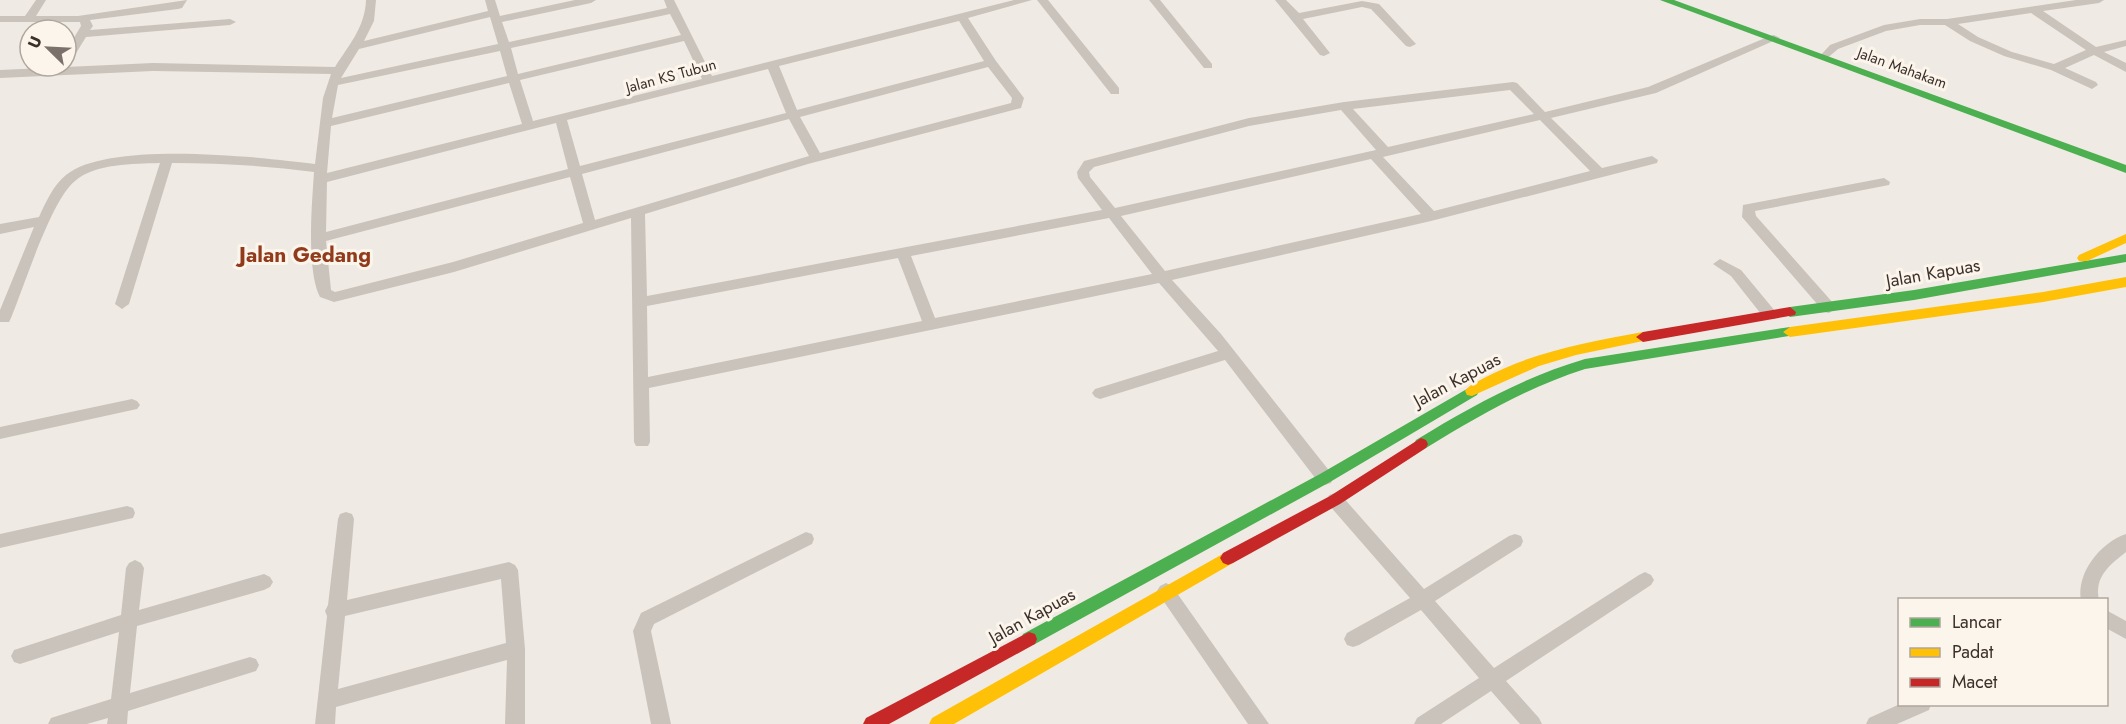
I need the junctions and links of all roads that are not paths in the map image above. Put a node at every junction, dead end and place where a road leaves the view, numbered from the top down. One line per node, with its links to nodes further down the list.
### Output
1 (41, 0): 15 (street)
2 (182, 0): 18 (street)
3 (371, 0): 28 (street)
4 (490, 0): 14 (street)
5 (591, 0): 14 (street)
6 (1027, 0): 16 (street, Jalan KS Tubun)
7 (1042, 0): 46 (street)
8 (1154, 0): 36 (street)
9 (1280, 0): 17 (street)
10 (1665, 0): 24 (street, Jalan Mahakam)
11 (2093, 0): 13 (street)
12 (671, 5): 23 (street); 29 (street)
13 (2035, 11): 21 (street); 30 (street)
14 (495, 16): 28 (street); 29 (street)
15 (30, 17): 18 (street); 19 (street)
16 (962, 17): 33 (street); 35 (street, Jalan KS Tubun)
17 (1296, 17): 27 (street); 31 (street)
18 (82, 18): 22 (street)
19 (0, 19)
20 (231, 22): 22 (street)
21 (1947, 22): 32 (street); 37 (street)
22 (83, 34): 25 (street)
23 (688, 37): 42 (street); 43 (street)
24 (1774, 38): 32 (street, Jalan Mahakam); 49 (street)
25 (78, 42)
26 (2126, 43): 30 (street)
27 (1410, 44)
28 (352, 47): 39 (street)
29 (504, 47): 42 (street); 44 (street)
30 (2094, 51): 37 (street); 38 (street)
31 (1324, 53)
32 (1825, 57): 57 (street, Jalan Mahakam)
33 (991, 63): 48 (street); 54 (street)
34 (78, 66): 39 (street)
35 (773, 66): 43 (street, Jalan KS Tubun); 48 (street)
36 (1208, 66)
37 (2055, 68): 45 (street)
38 (2126, 68)
39 (340, 71): 44 (street)
40 (18, 72): 41 (street)
41 (0, 74)
42 (513, 77): 51 (street); 52 (street)
43 (709, 81): 50 (street, Jalan KS Tubun)
44 (333, 83): 51 (street)
45 (2092, 85)
46 (1115, 92)
47 (1344, 106): 49 (street); 53 (street); 63 (street)
48 (793, 115): 54 (street); 58 (street)
49 (1543, 116): 53 (street); 59 (street)
50 (561, 120): 52 (street, Jalan KS Tubun); 58 (street)
51 (326, 123): 60 (street)
52 (529, 128): 60 (street, Jalan KS Tubun)
53 (1379, 153): 63 (street); 64 (street)
54 (816, 157): 62 (street)
55 (167, 160): 60 (street); 65 (street); 78 (street)
56 (1652, 160): 59 (street)
57 (2124, 167)
58 (573, 170): 66 (street); 68 (street)
59 (1599, 173): 64 (street)
60 (321, 174): 68 (street)
61 (1884, 182): 79 (street)
62 (638, 211): 66 (street); 77 (street)
63 (1113, 213): 70 (street); 74 (street)
64 (1431, 216): 74 (street)
65 (44, 221): 67 (street); 82 (street)
66 (590, 225): 68 (street)
67 (0, 229)
68 (320, 238)
69 (2126, 238): 73 (street)
70 (903, 254): 77 (street); 83 (street)
71 (2126, 258): 73 (street, Jalan Kapuas)
72 (1720, 264): 81 (street)
73 (2061, 269): 76 (street, Jalan Kapuas)
74 (1162, 277): 83 (street); 84 (street)
75 (2126, 282): 80 (street, Jalan Kapuas)
76 (1914, 296): 79 (street, Jalan Kapuas); 80 (street)
77 (640, 302): 85 (street)
78 (122, 303)
79 (1828, 308): 81 (street, Jalan Kapuas)
80 (1929, 312): 91 (street, Jalan Kapuas)
81 (1770, 315): 90 (street, Jalan Kapuas)
82 (4, 318)
83 (930, 322): 85 (street)
84 (1228, 353): 86 (street); 90 (street)
85 (641, 384): 89 (street)
86 (1100, 393)
87 (132, 405): 88 (street)
88 (0, 432)
89 (642, 442)
90 (1325, 478): 121 (street, Jalan Kapuas)
91 (1335, 501): 101 (street, Jalan Kapuas); 103 (street)
92 (127, 513): 95 (street)
93 (345, 519): 104 (street)
94 (806, 539): 120 (street)
95 (0, 541)
96 (1515, 541): 103 (street)
97 (2126, 541): 102 (street)
98 (135, 568): 106 (street)
99 (1645, 580): 112 (street)
100 (264, 582): 106 (street)
101 (1166, 591): 122 (street, Jalan Kapuas); 123 (street)
102 (2090, 598)
103 (1422, 600): 108 (street); 112 (street)
104 (334, 611): 109 (street); 113 (street)
105 (2108, 620): 107 (street)
106 (128, 621): 110 (street); 114 (street)
107 (2119, 632)
108 (1353, 639)
109 (516, 649): 113 (street); 119 (street)
110 (20, 656)
111 (250, 665): 114 (street)
112 (1493, 681): 124 (street); 125 (street)
113 (327, 701): 118 (street)
114 (120, 704): 116 (street); 117 (street)
115 (1920, 706): 126 (street)
116 (58, 724)
117 (117, 724)
118 (325, 724)
119 (515, 724)
120 (661, 724)
121 (872, 724)
122 (938, 724)
123 (1259, 724)
124 (1424, 724)
125 (1532, 724)
126 (1875, 724)

